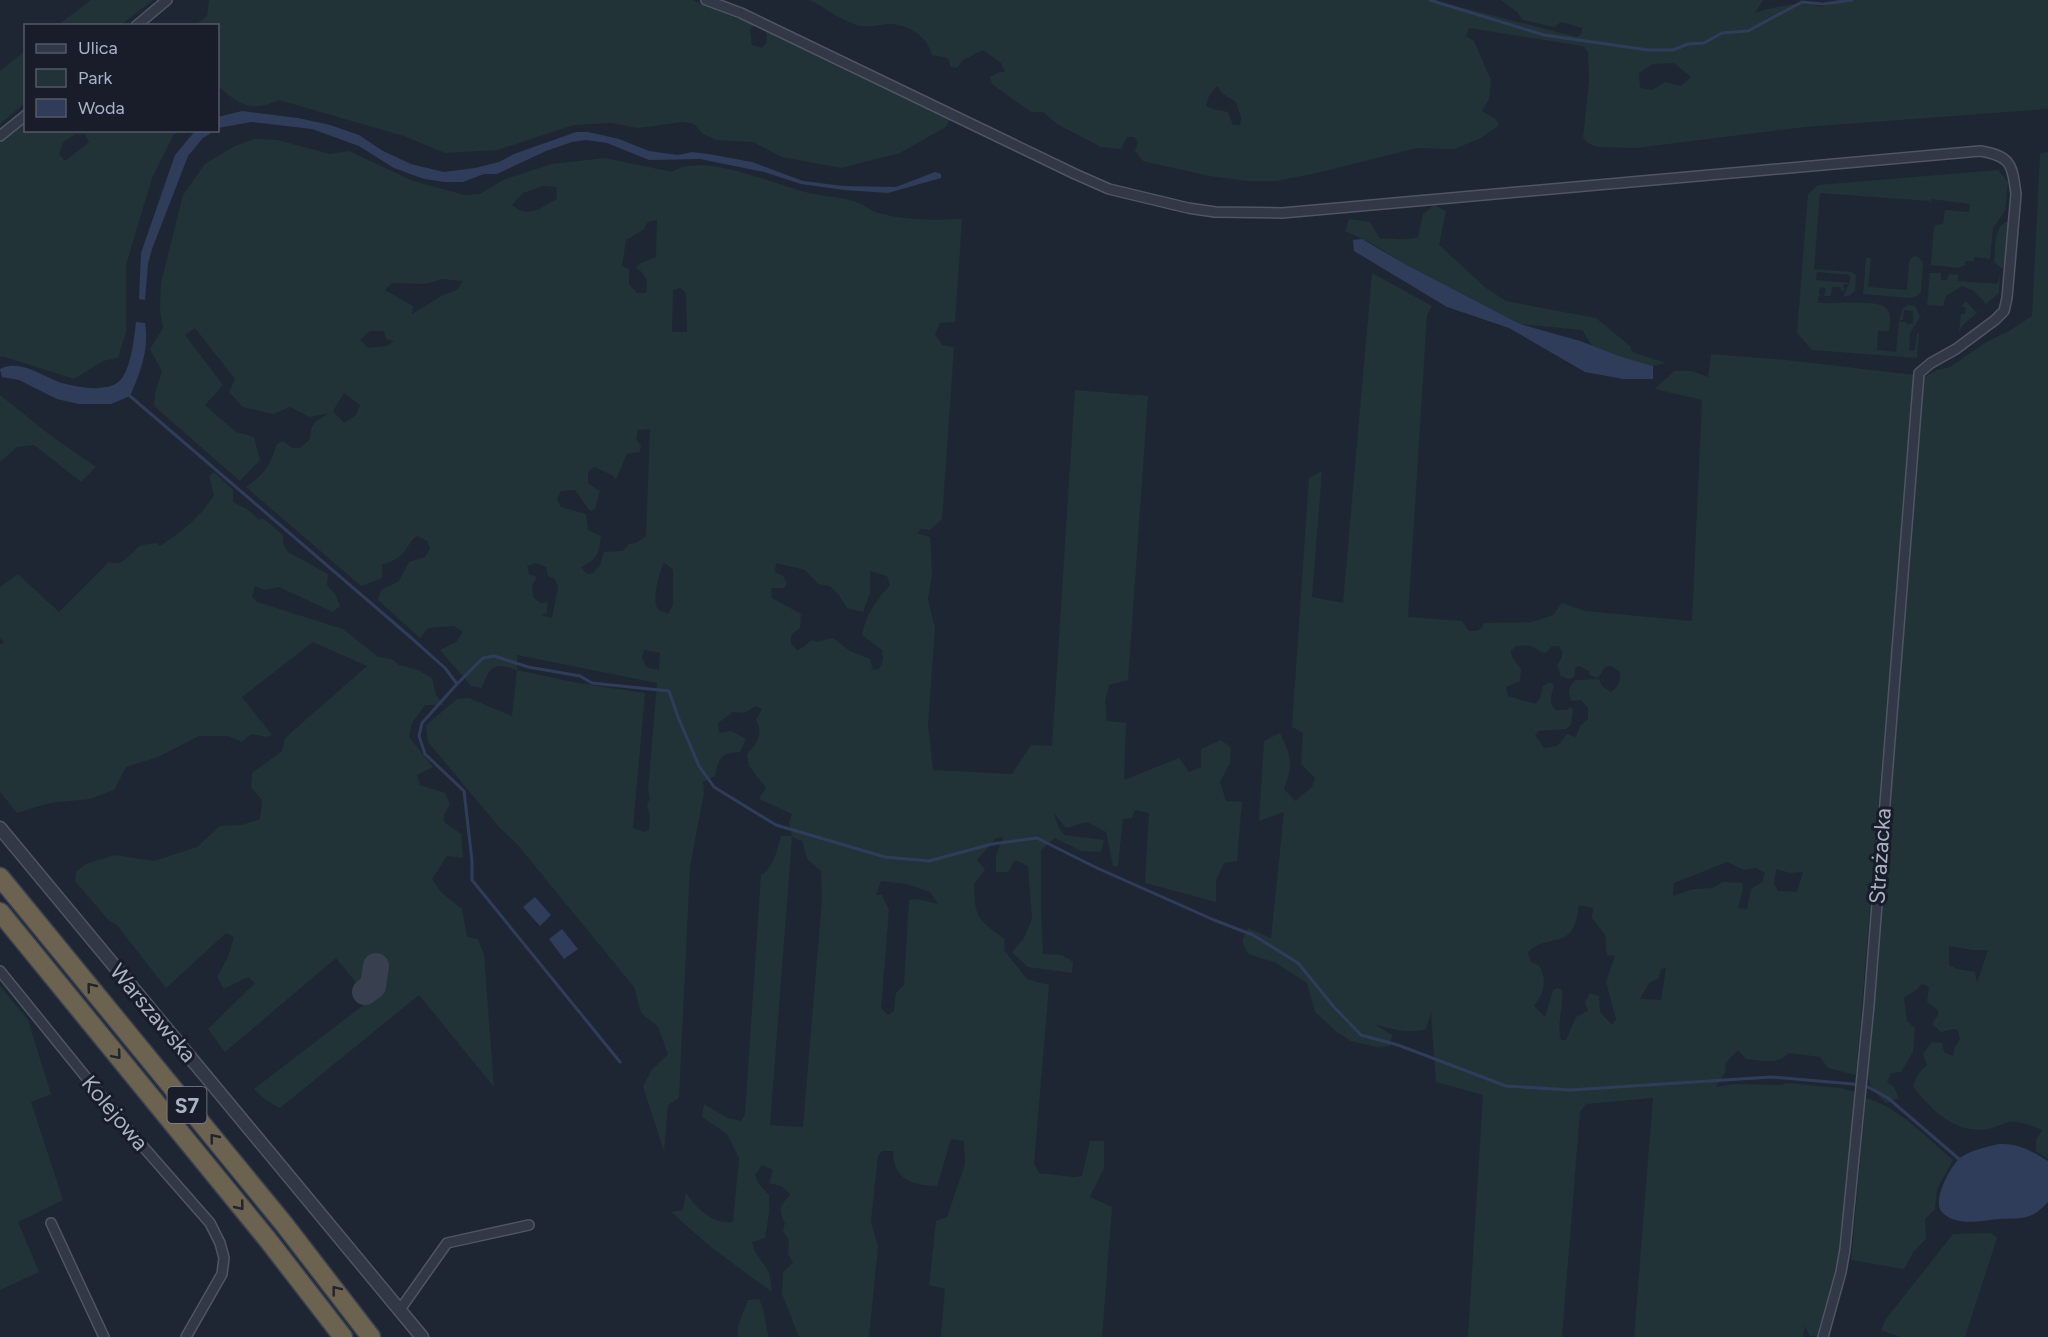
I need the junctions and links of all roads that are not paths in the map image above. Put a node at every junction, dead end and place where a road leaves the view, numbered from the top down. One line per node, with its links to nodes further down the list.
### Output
1 (167, 0): 3 (street)
2 (706, 0): 18 (street, Strażacka)
3 (138, 24)
4 (24, 117): 5 (street)
5 (0, 136)
6 (0, 828): 12 (street, Warszawska)
7 (0, 877): 16 (highway, S7, one-way to 7)
8 (0, 912): 15 (highway, S7, one-way to 15)
9 (0, 971): 14 (street, Kolejowa)
10 (51, 1223): 13 (street)
11 (529, 1225): 12 (street)
12 (399, 1311): 17 (street, Warszawska)
13 (104, 1337)
14 (186, 1337)
15 (343, 1337)
16 (371, 1337)
17 (422, 1337)
18 (1823, 1337)

